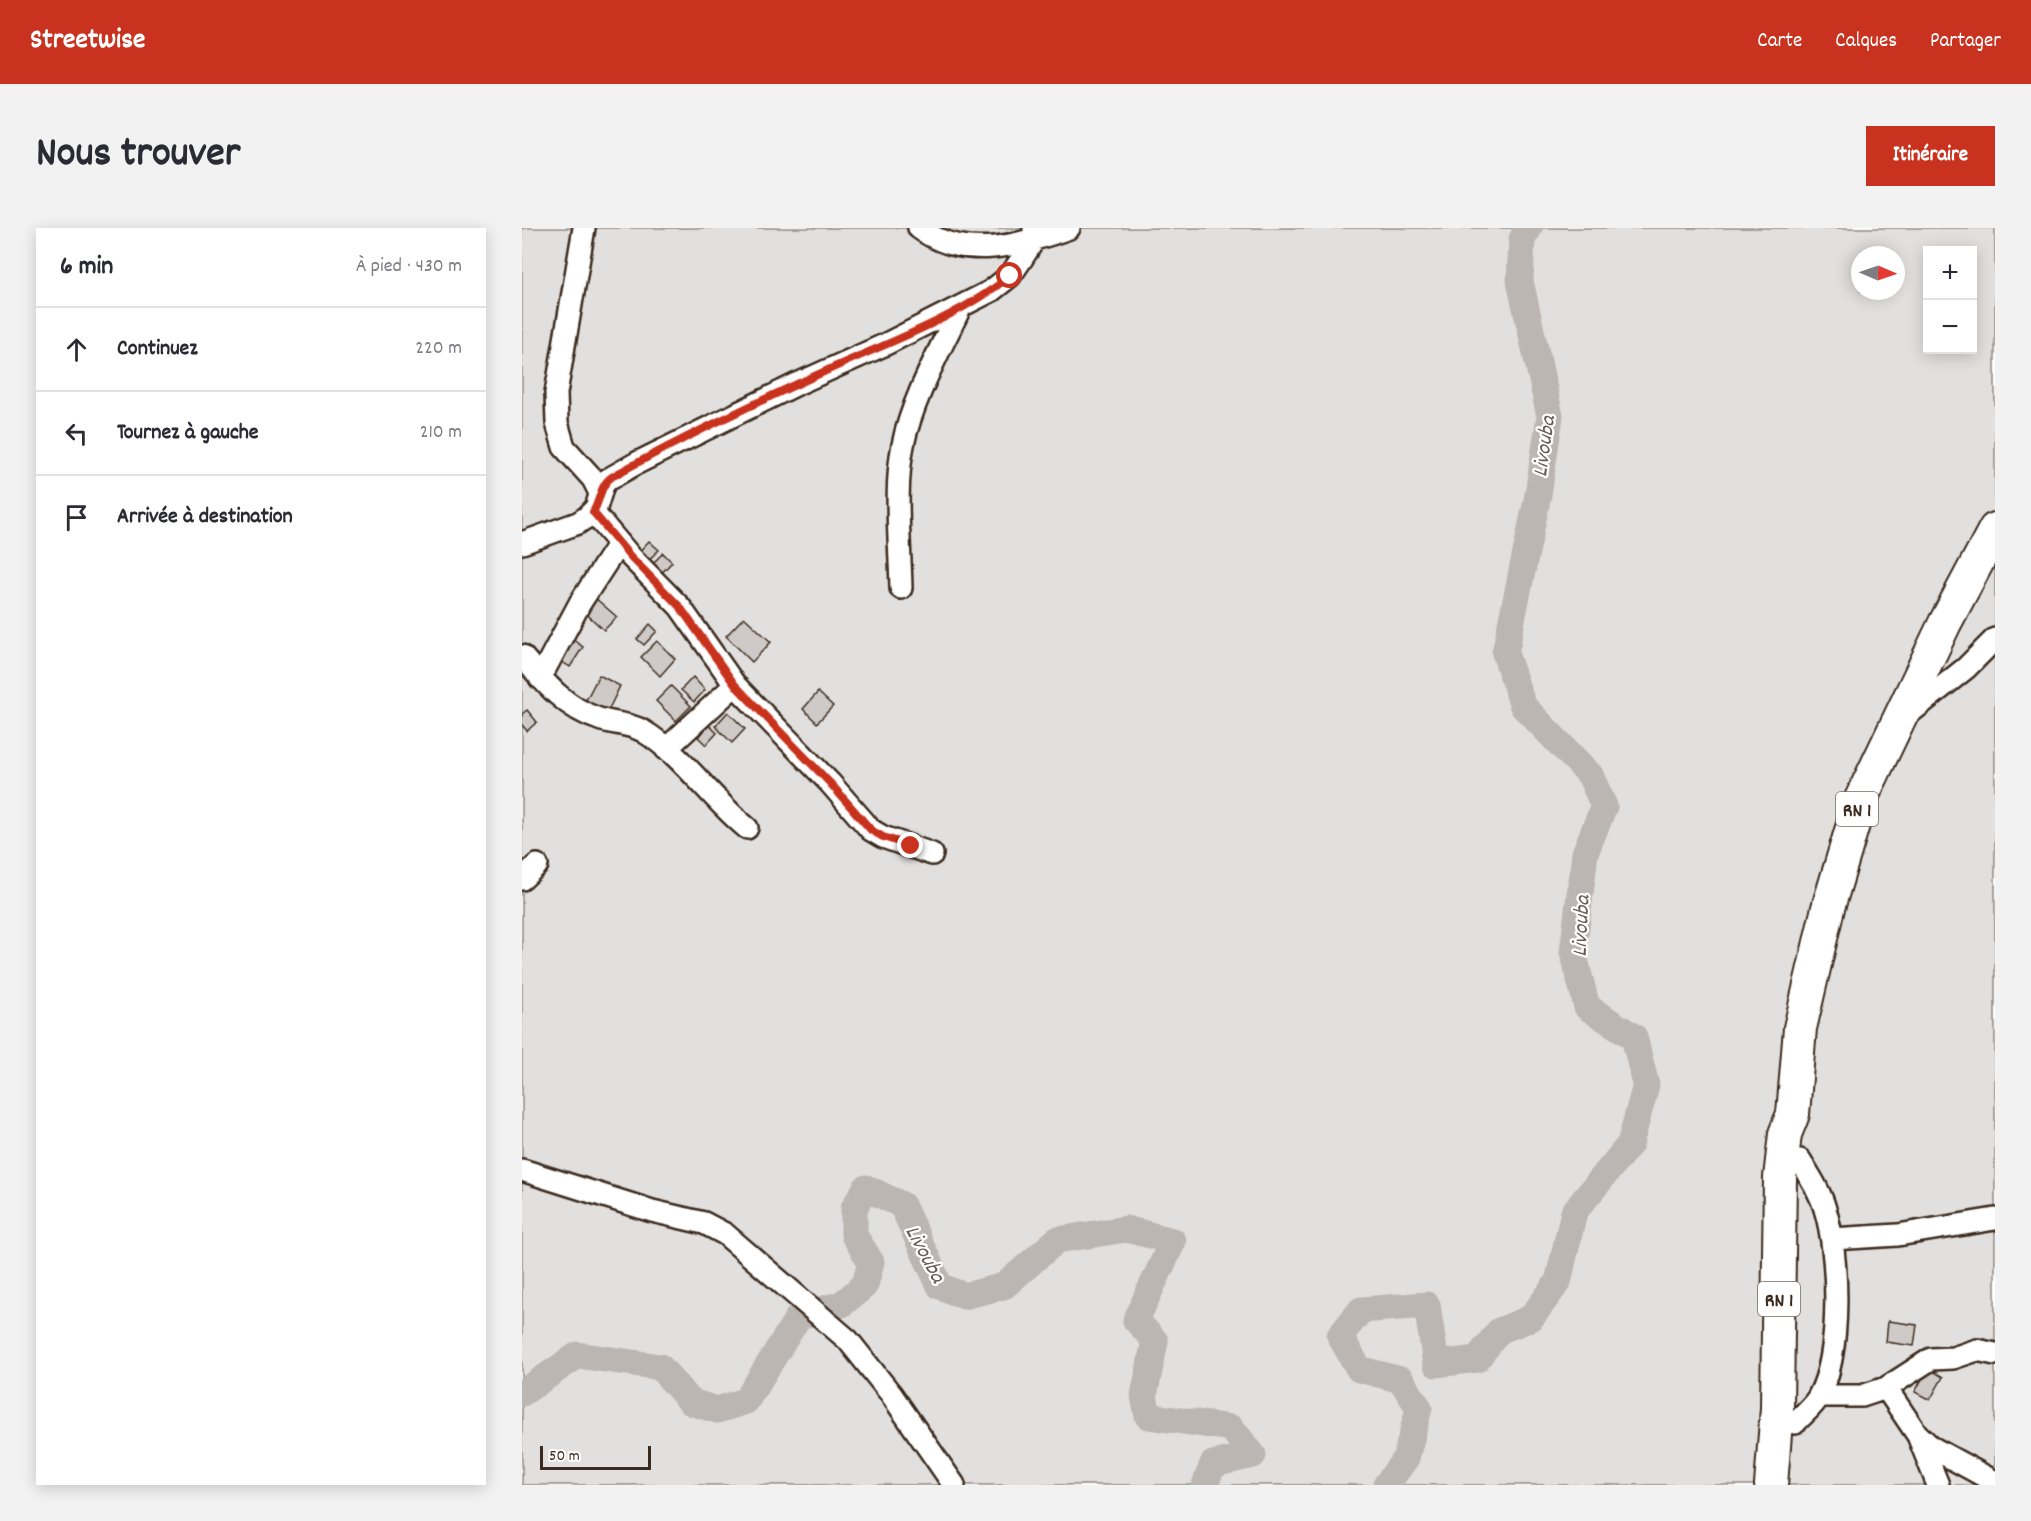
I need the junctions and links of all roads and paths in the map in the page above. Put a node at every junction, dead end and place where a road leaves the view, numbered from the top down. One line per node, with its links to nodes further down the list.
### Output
1 (584, 228): 6 (street)
2 (919, 228): 4 (street)
3 (1069, 228): 4 (street)
4 (1034, 233): 5 (street)
5 (960, 308): 6 (street); 10 (street)
6 (596, 502): 8 (street); 9 (street)
7 (1995, 529): 15 (highway, RN 1)
8 (522, 543)
9 (620, 543): 13 (street); 14 (street)
10 (901, 588)
11 (1995, 639): 15 (street)
12 (522, 656): 13 (street)
13 (540, 678): 16 (street)
14 (735, 685): 16 (street); 18 (street)
15 (1894, 725): 19 (highway, RN 1)
16 (666, 749): 17 (street)
17 (747, 828)
18 (932, 854)
19 (1793, 1114): 20 (highway, RN 1); 31 (highway, RN 1)
20 (1800, 1160): 23 (street); 27 (highway, RN 1)
21 (522, 1170): 30 (street)
22 (1995, 1218): 23 (street)
23 (1832, 1239): 26 (street)
24 (1995, 1354): 25 (street)
25 (1886, 1388): 26 (street); 28 (street)
26 (1819, 1396): 27 (street)
27 (1795, 1423): 32 (highway, RN 1)
28 (1917, 1434): 29 (street); 33 (street)
29 (1995, 1482)
30 (954, 1485)
31 (1771, 1485)
32 (1791, 1485)
33 (1938, 1485)

